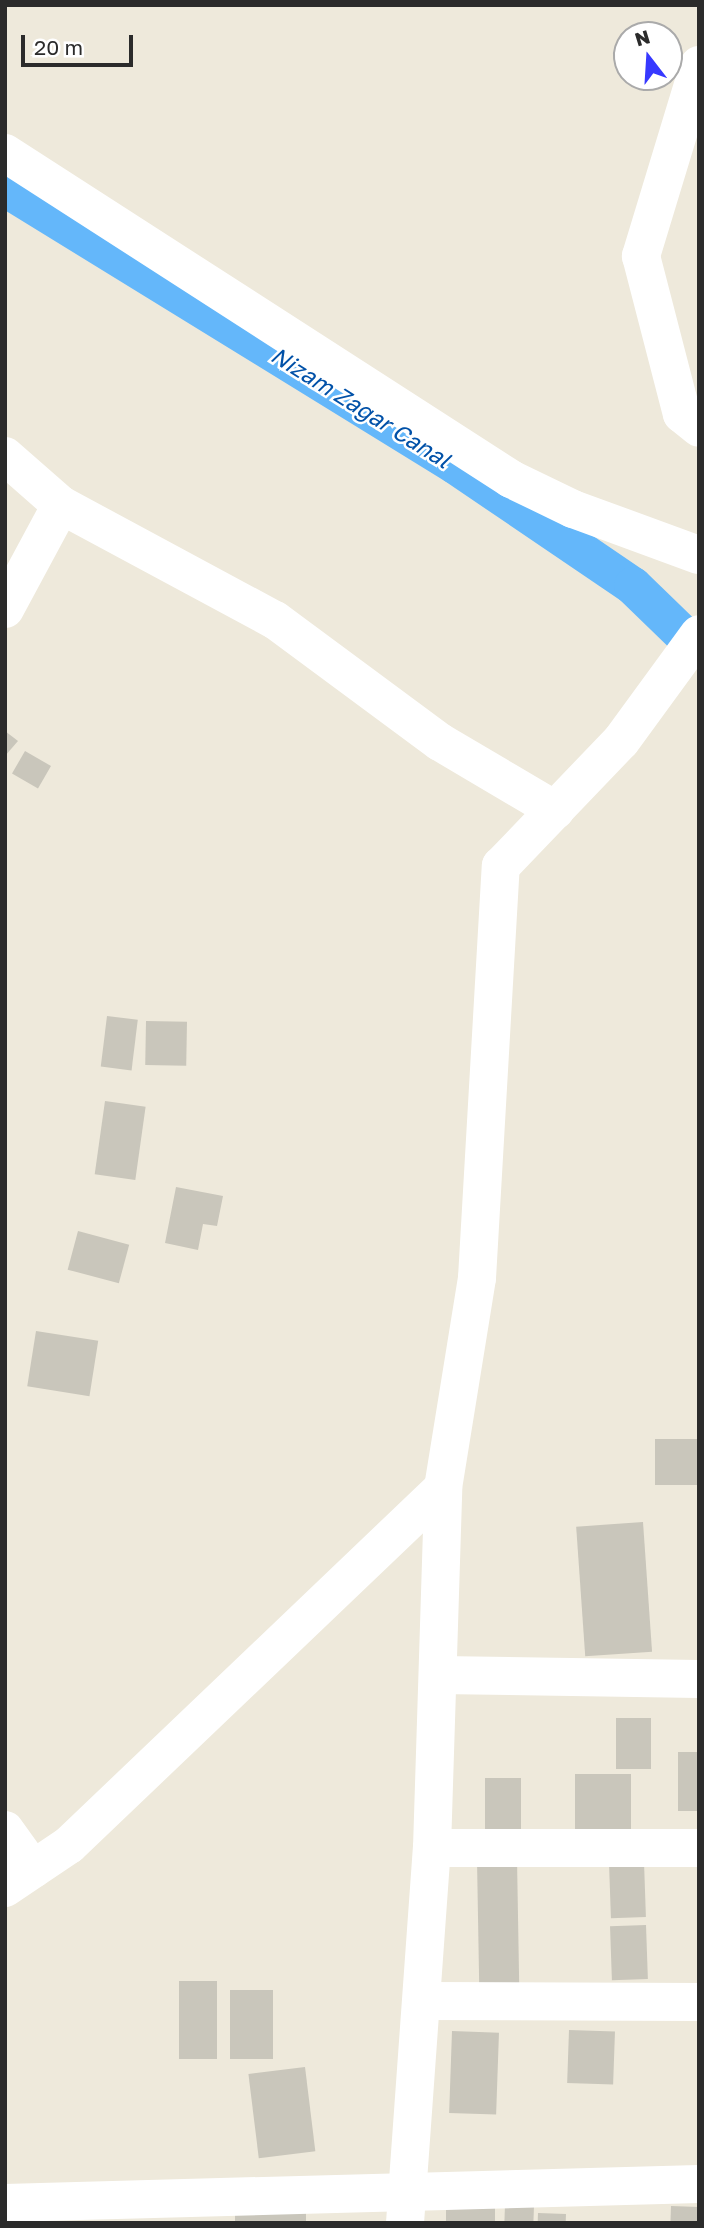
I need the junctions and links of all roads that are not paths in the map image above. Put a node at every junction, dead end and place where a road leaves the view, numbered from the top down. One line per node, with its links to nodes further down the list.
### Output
1 (699, 65): 3 (street)
2 (5, 153): 6 (street)
3 (699, 428)
4 (5, 456): 5 (street)
5 (61, 505): 7 (street); 9 (street)
6 (699, 555)
7 (5, 609)
8 (699, 634): 9 (street)
9 (555, 810): 10 (street)
10 (443, 1488): 11 (street); 16 (street)
11 (439, 1675): 12 (street); 14 (street)
12 (699, 1679)
13 (5, 1830): 16 (street)
14 (432, 1848): 15 (street); 17 (street)
15 (699, 1848)
16 (19, 1879)
17 (422, 2001): 18 (street); 21 (street)
18 (699, 2002)
19 (699, 2184): 21 (street)
20 (5, 2203): 21 (street)
21 (405, 2205)

